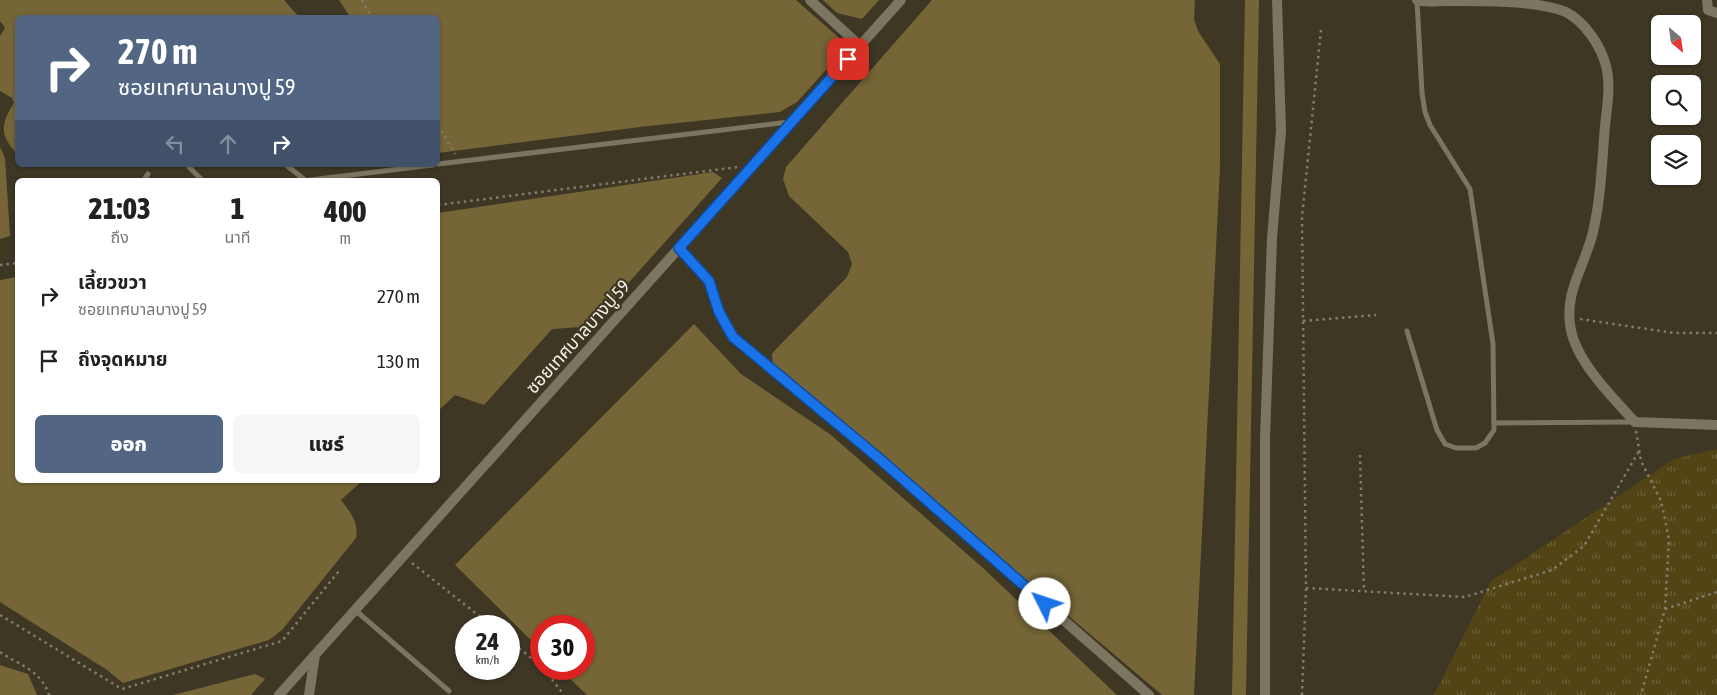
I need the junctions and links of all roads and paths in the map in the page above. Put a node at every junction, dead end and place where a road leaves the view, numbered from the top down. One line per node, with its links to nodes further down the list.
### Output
1 (362, 0): 8 (path)
2 (810, 0): 10 (street)
3 (901, 0): 10 (street, ซอยเทศบาลบางปู 59)
4 (1277, 0): 58 (street)
5 (1417, 0): 29 (street); 33 (lane)
6 (1707, 0): 7 (street)
7 (1717, 13)
8 (370, 15)
9 (1321, 30): 30 (path)
10 (860, 46): 11 (street, ซอยเทศบาลบางปู 59)
11 (792, 121): 13 (lane); 18 (street, ซอยเทศบาลบางปู 59)
12 (440, 128): 13 (path)
13 (460, 162): 14 (lane)
14 (440, 164)
15 (289, 167): 22 (lane)
16 (417, 167): 23 (lane)
17 (189, 168): 21 (lane)
18 (751, 168): 24 (path); 25 (street, ซอยเทศบาลบางปู 59)
19 (148, 174): 20 (lane)
20 (145, 178)
21 (200, 178)
22 (302, 178)
23 (326, 178)
24 (440, 205)
25 (679, 248): 38 (street, ซอยเทศบาลบางปู 59); 57 (street)
26 (15, 263): 27 (path)
27 (0, 265)
28 (1376, 315): 30 (path)
29 (1569, 317): 32 (path); 34 (street)
30 (1303, 321): 40 (path)
31 (1407, 331): 33 (lane)
32 (1717, 333)
33 (1494, 422): 34 (lane)
34 (1635, 422): 35 (street); 36 (path)
35 (1717, 425)
36 (1639, 451): 41 (path); 43 (path)
37 (1360, 455): 41 (path)
38 (403, 556): 44 (street, ซอยเทศบาลบางปู 59); 46 (path)
39 (339, 571): 45 (path)
40 (1306, 588): 41 (path); 59 (path)
41 (1364, 591)
42 (1717, 592): 43 (path)
43 (1665, 609): 60 (path)
44 (355, 610): 49 (street, ซอยเทศบาลบางปู 59); 52 (lane)
45 (0, 615)
46 (478, 615)
47 (520, 649): 50 (path)
48 (0, 652): 53 (path)
49 (315, 654): 54 (street, ซอยเทศบาลบางปู 59); 55 (street)
50 (530, 657)
51 (552, 680): 56 (path)
52 (449, 692)
53 (49, 695)
54 (279, 695)
55 (309, 695)
56 (564, 695)
57 (1149, 695)
58 (1265, 695)
59 (1302, 695)
60 (1641, 695)

